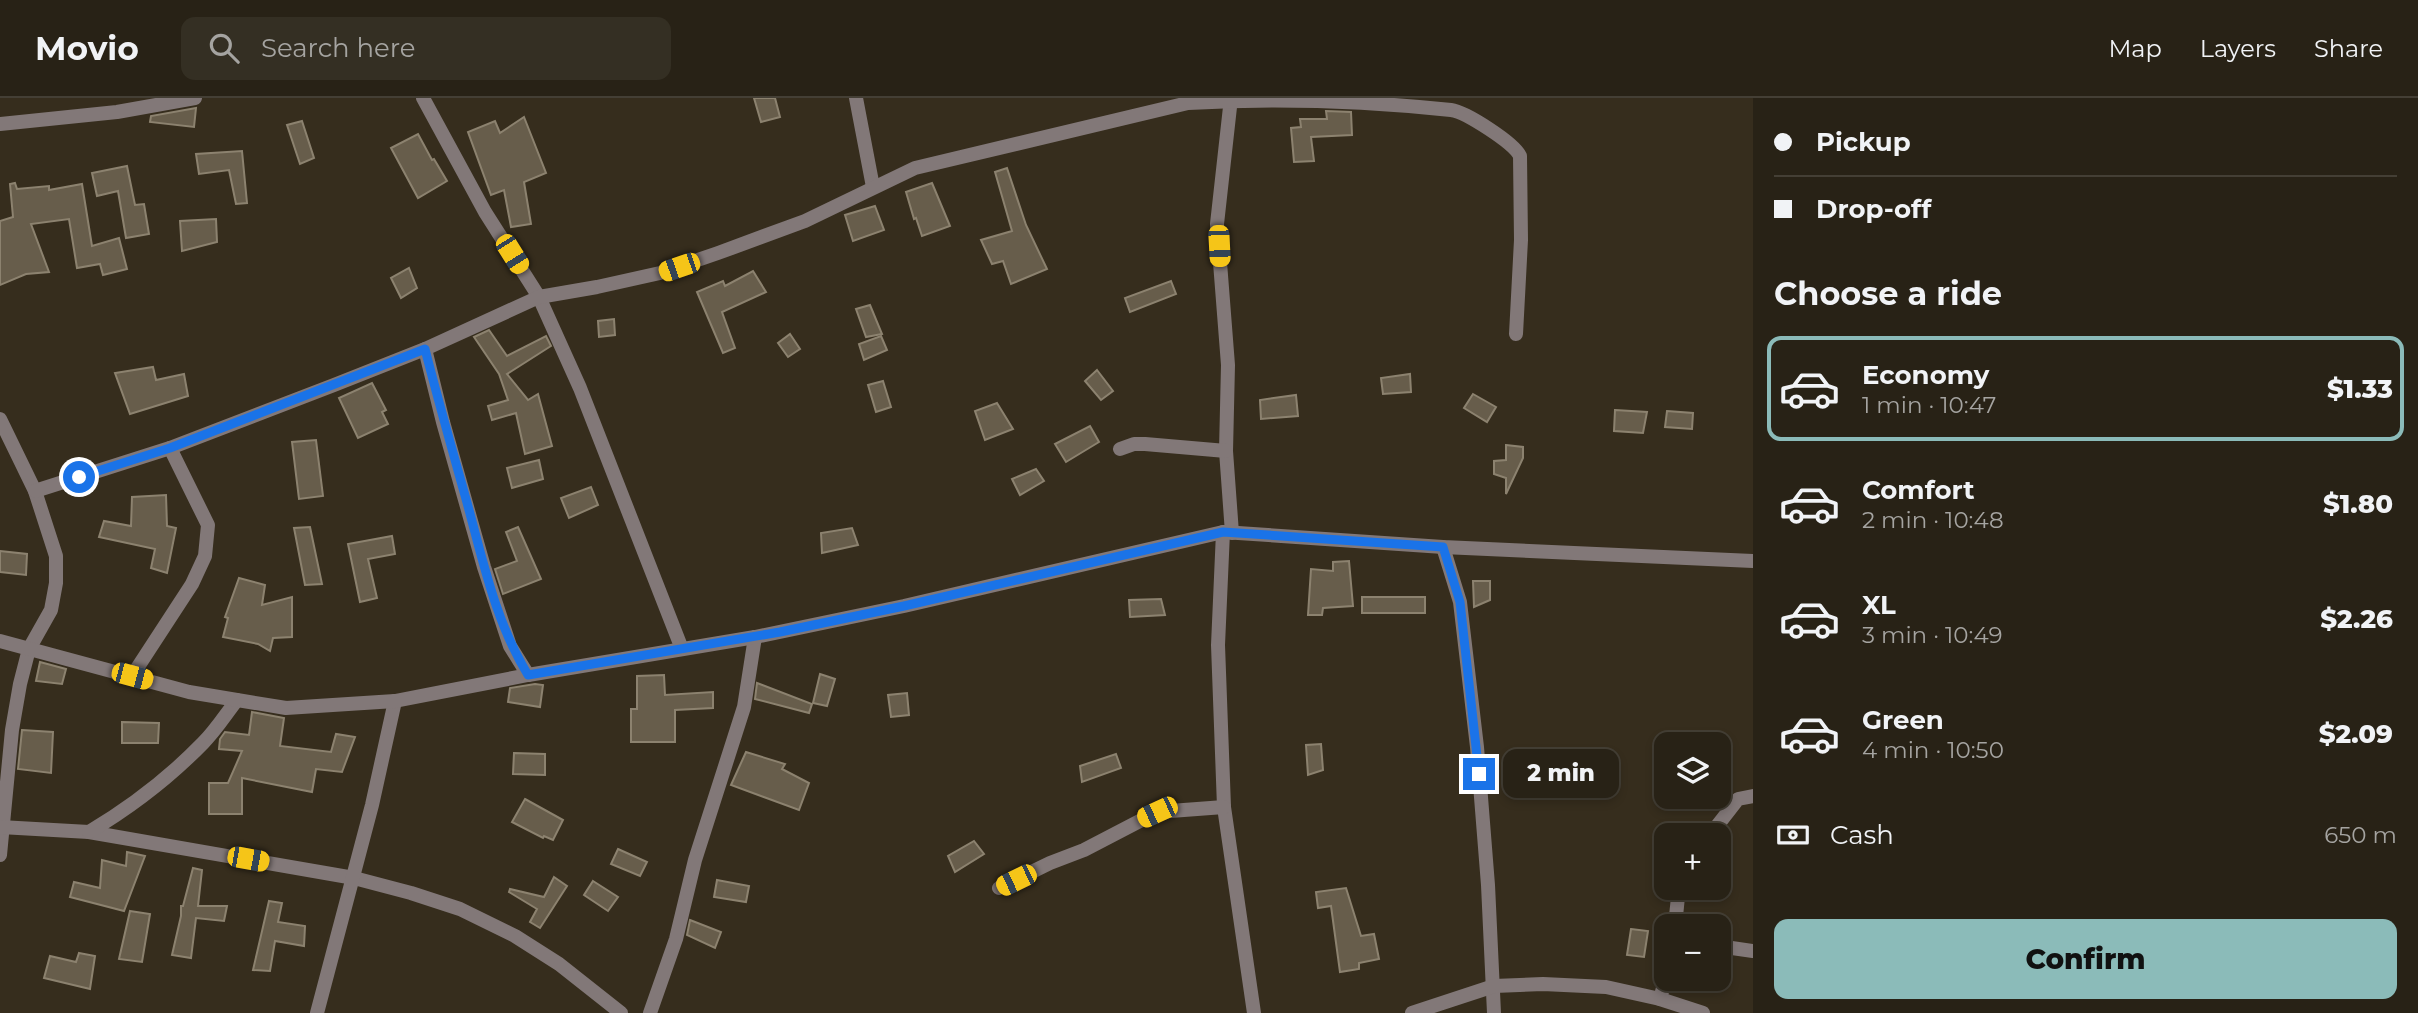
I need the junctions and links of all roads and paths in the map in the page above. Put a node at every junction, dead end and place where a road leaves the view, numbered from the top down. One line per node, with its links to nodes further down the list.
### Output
1 (195, 98): 5 (street)
2 (423, 98): 7 (street)
3 (856, 98): 6 (street)
4 (1231, 98): 6 (street); 8 (street); 13 (street)
5 (0, 124)
6 (873, 187): 7 (street)
7 (539, 297): 9 (street); 21 (street)
8 (1516, 334)
9 (425, 349): 11 (street); 22 (street)
10 (0, 419): 14 (street)
11 (170, 448): 14 (street); 23 (street)
12 (1119, 449): 13 (street)
13 (1226, 452): 15 (street)
14 (35, 491): 20 (street)
15 (1227, 533): 16 (street); 18 (street); 27 (street)
16 (1443, 547): 17 (street); 36 (street)
17 (1753, 561)
18 (755, 637): 21 (street); 41 (street)
19 (0, 641): 20 (street)
20 (29, 649): 23 (street); 29 (street)
21 (682, 649): 22 (street)
22 (528, 675): 25 (street)
23 (132, 676): 24 (street)
24 (237, 701): 25 (street); 30 (street)
25 (395, 701): 32 (street)
26 (1753, 796): 28 (street)
27 (1224, 807): 33 (street); 42 (street)
28 (1719, 823)
29 (1, 827): 30 (street); 31 (street)
30 (89, 832): 32 (street)
31 (0, 855)
32 (354, 878): 39 (street); 40 (street)
33 (999, 888)
34 (1731, 948): 35 (street)
35 (1753, 951)
36 (1494, 986): 38 (street); 43 (street); 44 (street)
37 (1662, 991): 38 (street)
38 (1660, 999): 45 (street)
39 (317, 1013)
40 (621, 1013)
41 (650, 1013)
42 (1254, 1013)
43 (1412, 1013)
44 (1493, 1013)
45 (1703, 1013)

